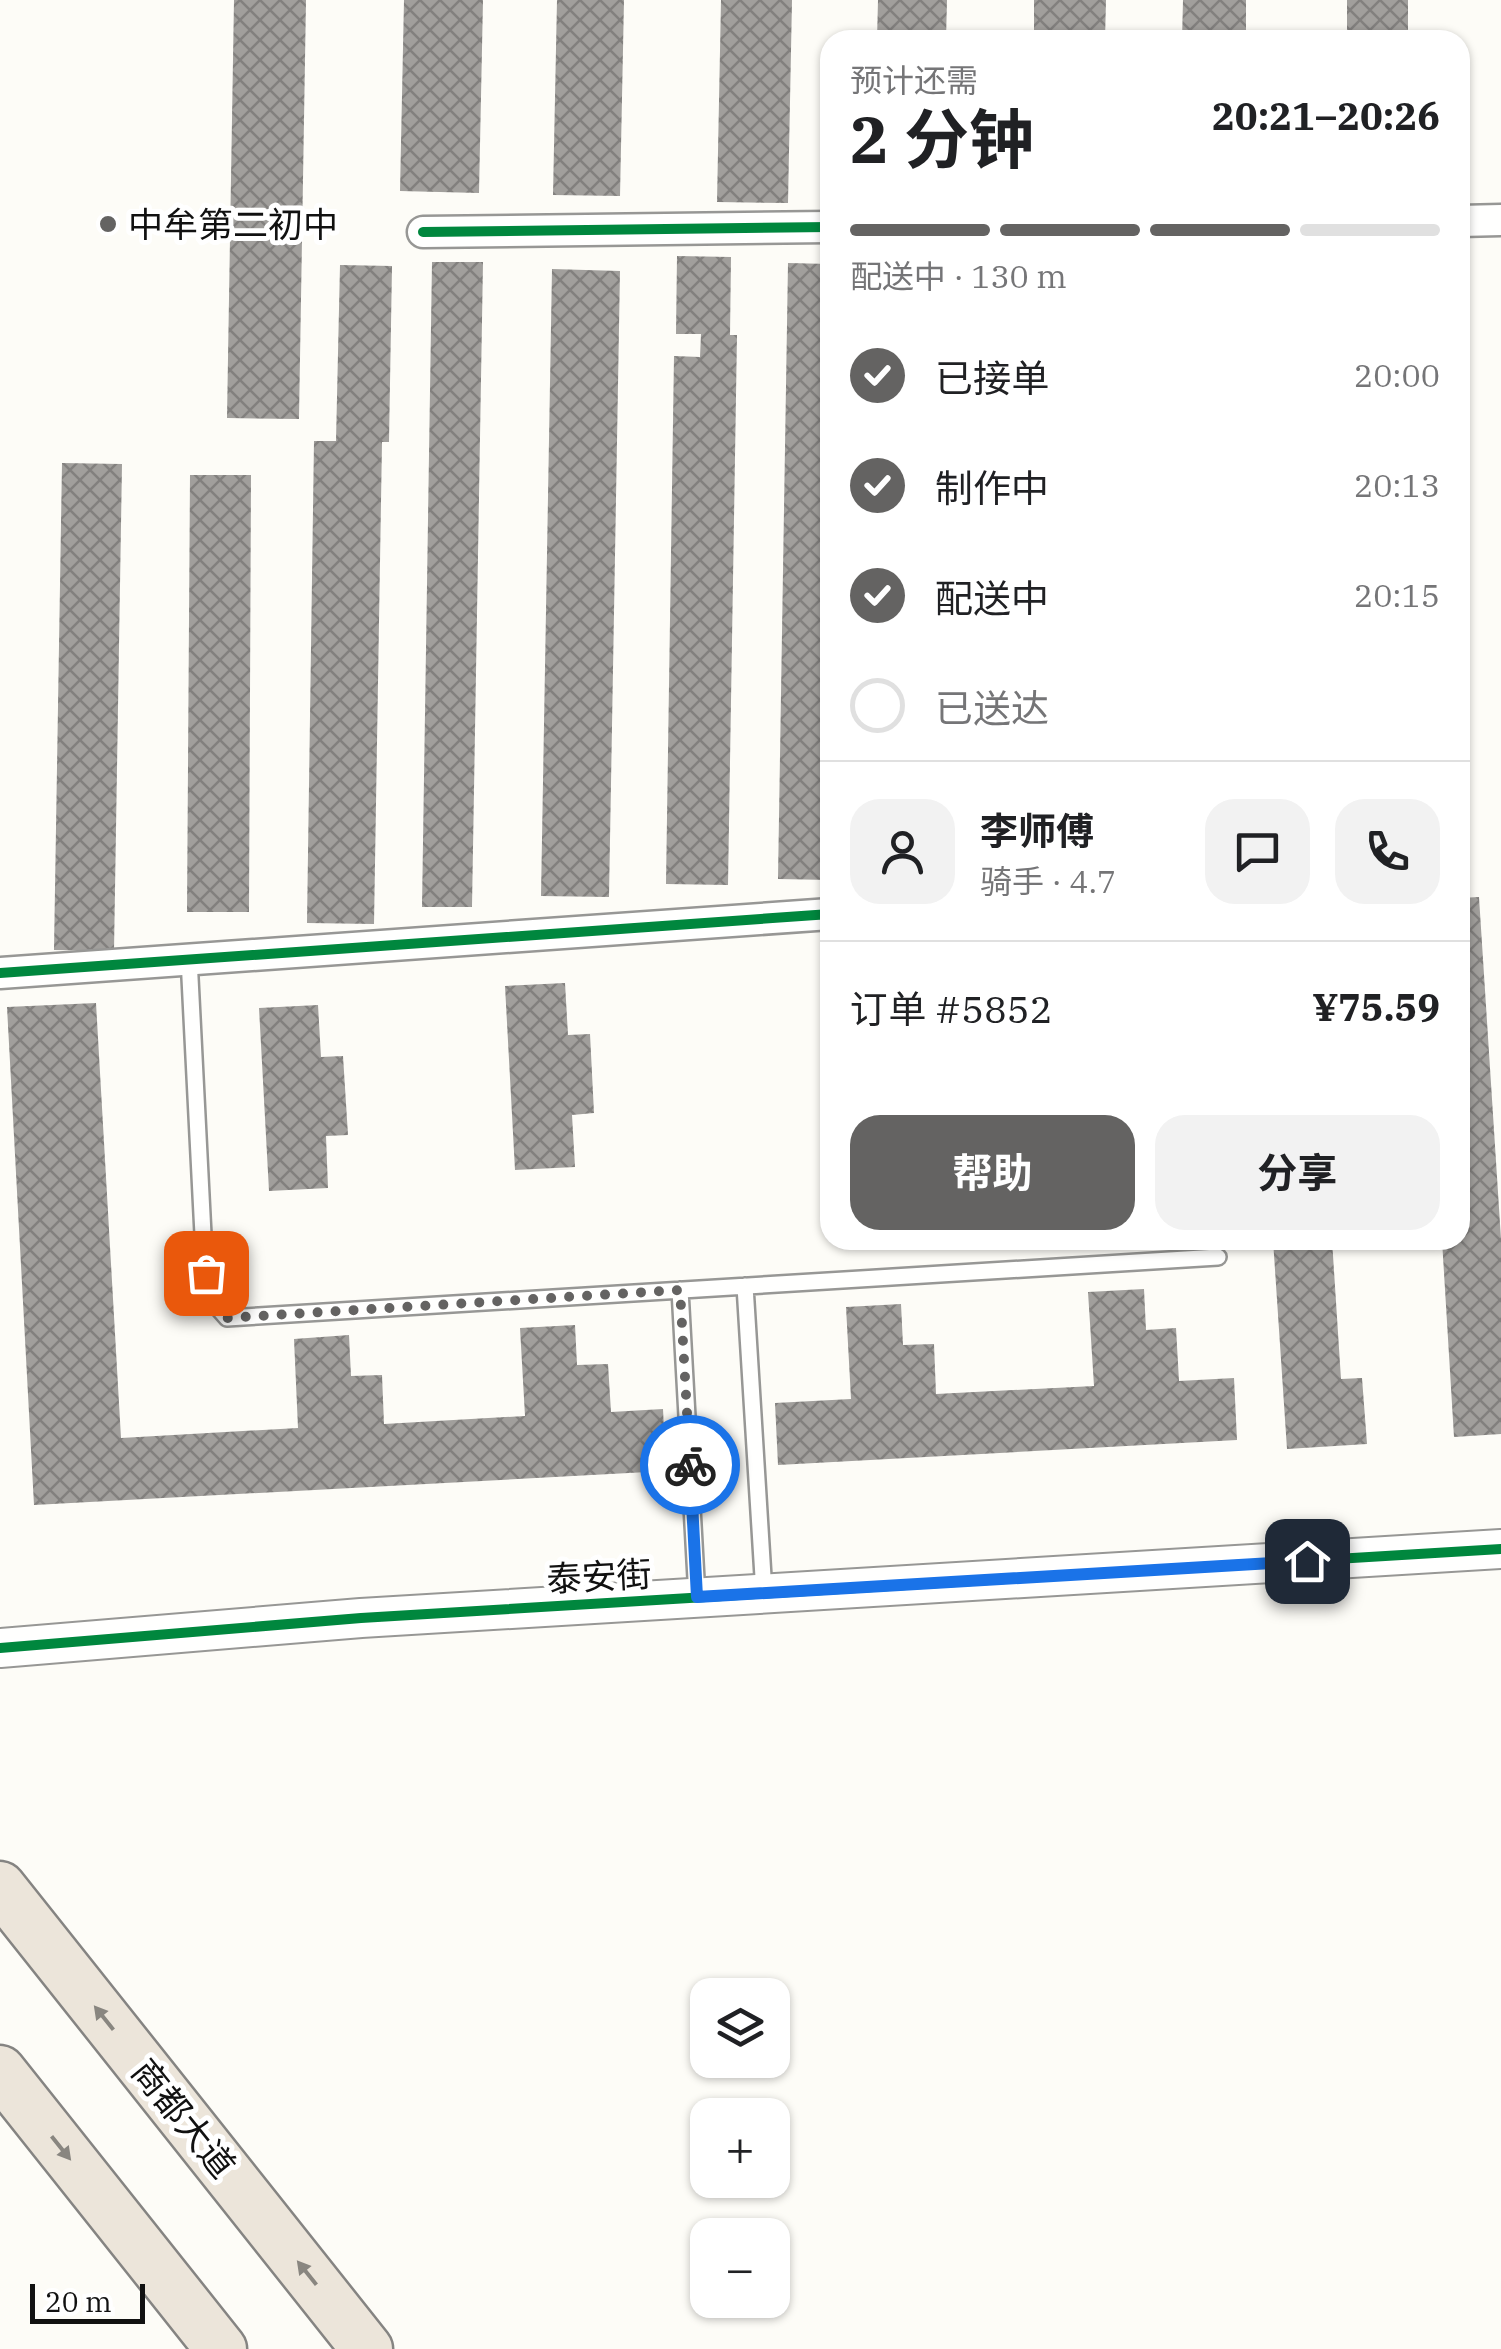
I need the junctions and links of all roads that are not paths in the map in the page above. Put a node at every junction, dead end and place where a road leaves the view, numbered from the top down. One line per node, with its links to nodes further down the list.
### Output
1 (1470, 220): 2 (street)
2 (1501, 220)
3 (820, 227): 4 (street)
4 (423, 232)
5 (820, 915): 6 (street)
6 (189, 958): 7 (street); 10 (lane)
7 (0, 973)
8 (1218, 1257): 9 (lane)
9 (745, 1286): 10 (lane); 12 (lane)
10 (680, 1290): 13 (lane)
11 (1501, 1549): 12 (street, 泰安街)
12 (764, 1593): 13 (street, 泰安街)
13 (697, 1597): 14 (street, 泰安街)
14 (0, 1648)
15 (0, 1888): 18 (highway, 商都大道, one-way to 15)
16 (0, 2071): 17 (highway, one-way to 17)
17 (221, 2349)
18 (368, 2349)

